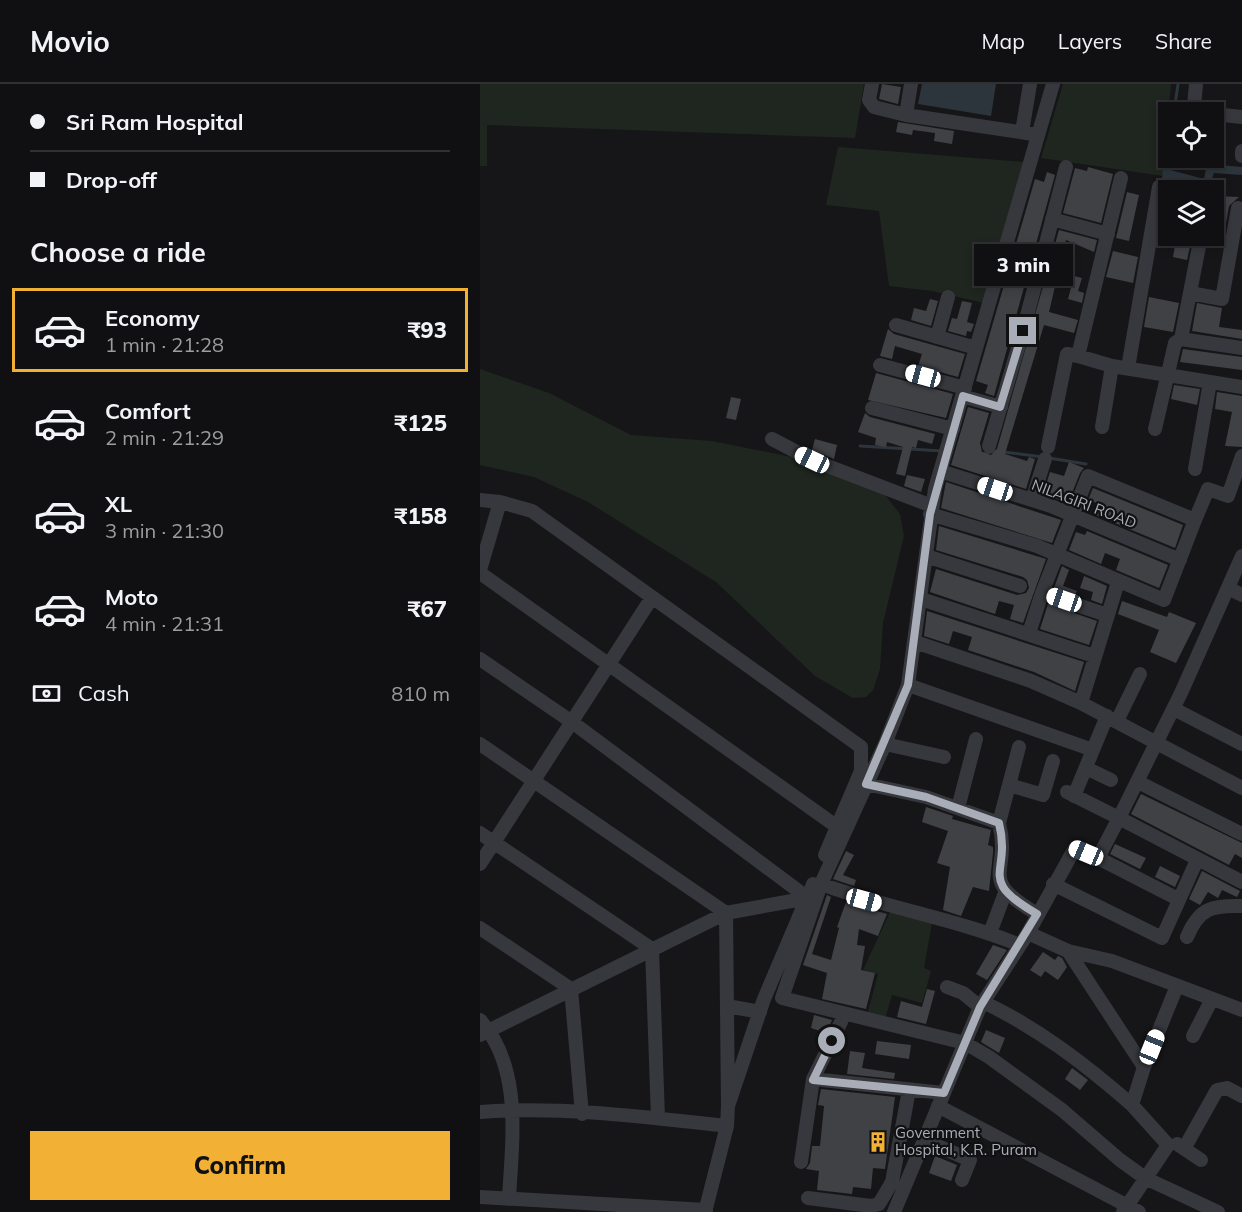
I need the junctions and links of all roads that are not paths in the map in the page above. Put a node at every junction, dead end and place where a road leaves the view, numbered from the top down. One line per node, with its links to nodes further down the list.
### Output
1 (872, 84): 7 (street)
2 (911, 84): 7 (street)
3 (1030, 84): 7 (street)
4 (1053, 84): 24 (street)
5 (1196, 84): 6 (street)
6 (1194, 102)
7 (906, 115)
8 (1224, 115): 9 (street)
9 (1242, 117)
10 (1242, 151): 11 (street)
11 (1242, 156)
12 (1066, 167): 16 (street)
13 (1121, 178): 17 (street)
14 (1158, 198): 29 (street)
15 (1238, 208): 19 (street)
16 (1052, 219): 17 (street); 34 (street)
17 (1107, 234): 26 (street)
18 (1199, 246): 19 (street)
19 (1190, 293): 23 (street)
20 (948, 297): 22 (street)
21 (896, 326): 22 (street)
22 (937, 337): 24 (street)
23 (1181, 339): 25 (street); 30 (street)
24 (976, 348): 33 (street)
25 (1242, 348)
26 (1078, 356): 28 (street); 45 (street)
27 (880, 365): 33 (street)
28 (1112, 366): 29 (street); 36 (street)
29 (1128, 368): 30 (street)
30 (1166, 375): 31 (street); 38 (street)
31 (1210, 382): 32 (street); 42 (street)
32 (1242, 387)
33 (964, 392): 34 (street); 37 (street)
34 (1000, 407): 40 (street)
35 (872, 408): 37 (street)
36 (1102, 428)
37 (953, 429): 43 (street)
38 (1155, 429)
39 (772, 439): 47 (street)
40 (988, 447)
41 (1242, 456): 49 (street)
42 (1195, 469)
43 (940, 471): 45 (street, NILAGIRI ROAD); 47 (street)
44 (480, 500): 46 (street)
45 (1032, 500): 48 (street, NILAGIRI ROAD)
46 (500, 502): 54 (street); 60 (street)
47 (931, 510): 50 (street); 51 (street)
48 (1073, 515): 49 (street); 51 (street); 53 (street, NILAGIRI ROAD)
49 (1195, 520): 53 (street)
50 (926, 556): 56 (street); 61 (street)
51 (1058, 556): 55 (street); 58 (street)
52 (1242, 556): 57 (street)
53 (1180, 560): 55 (street)
54 (480, 572): 67 (street)
55 (1118, 582): 62 (street)
56 (1020, 586)
57 (1228, 588): 59 (street); 71 (street)
58 (1042, 593): 62 (street); 63 (street)
59 (1242, 595)
60 (651, 599): 67 (street); 93 (street)
61 (921, 599): 63 (street); 64 (street)
62 (1107, 615): 65 (street)
63 (1029, 633): 65 (street)
64 (915, 642): 69 (street); 70 (street)
65 (1094, 656): 70 (street)
66 (480, 658): 73 (street)
67 (609, 664): 73 (street); 93 (street)
68 (1140, 674): 72 (street)
69 (908, 685): 77 (street); 80 (street)
70 (1081, 703): 72 (street)
71 (1174, 709): 75 (street); 78 (street)
72 (1112, 718): 75 (street); 80 (street)
73 (572, 722): 84 (street); 104 (street)
74 (976, 739): 90 (street)
75 (1157, 743): 86 (street); 89 (street)
76 (480, 744): 84 (street)
77 (885, 744): 81 (street); 87 (street)
78 (1242, 744)
79 (1019, 747): 88 (street)
80 (1093, 750): 83 (street)
81 (944, 757)
82 (1053, 761): 88 (street)
83 (1086, 768): 85 (street); 91 (street)
84 (534, 780): 96 (street); 107 (street)
85 (1111, 780)
86 (1138, 782): 91 (street); 95 (street)
87 (866, 784): 90 (street); 101 (street)
88 (1009, 784): 92 (street)
89 (1242, 788)
90 (958, 808): 92 (street)
91 (1119, 818): 97 (street); 98 (street)
92 (999, 823): 103 (street)
93 (836, 826): 104 (street)
94 (480, 833): 96 (street)
95 (1242, 834)
96 (494, 842): 99 (street); 114 (street)
97 (1098, 858): 102 (street); 105 (street)
98 (1197, 860): 100 (street); 105 (street)
99 (480, 864)
100 (1242, 882)
101 (821, 884): 110 (street); 127 (street)
102 (1053, 884): 105 (street); 108 (street)
103 (1005, 893): 108 (street); 110 (street)
104 (808, 898): 107 (street); 123 (street)
105 (1178, 899)
106 (1242, 906): 112 (street)
107 (726, 913): 114 (street); 121 (street)
108 (1037, 914): 111 (street)
109 (480, 928): 118 (street)
110 (990, 933): 113 (street)
111 (1028, 933): 113 (street); 115 (street)
112 (1187, 937)
113 (1020, 945): 120 (street)
114 (652, 949): 118 (street); 138 (street)
115 (1068, 951): 116 (street); 128 (street)
116 (1177, 986): 119 (street); 128 (street)
117 (947, 987): 120 (street)
118 (571, 989): 125 (street); 137 (street)
119 (1212, 999): 122 (street); 126 (street)
120 (981, 1004): 127 (street); 133 (street)
121 (727, 1006): 123 (street); 134 (street)
122 (1242, 1010)
123 (760, 1012): 134 (street)
124 (841, 1022): 129 (street)
125 (483, 1028): 135 (street)
126 (1193, 1036)
127 (964, 1043): 132 (street); 145 (street)
128 (1144, 1067): 133 (street)
129 (813, 1080): 130 (street); 144 (street)
130 (909, 1090): 132 (street); 148 (street)
131 (1242, 1096): 142 (street)
132 (941, 1100): 140 (street); 150 (street)
133 (1131, 1105): 141 (street)
134 (728, 1106): 139 (street)
135 (513, 1110): 136 (street); 137 (street); 149 (street)
136 (480, 1112)
137 (582, 1114): 138 (street)
138 (658, 1118): 139 (street)
139 (727, 1126): 151 (street)
140 (924, 1140): 146 (street); 152 (street)
141 (1167, 1142): 142 (street); 145 (street)
142 (1185, 1147): 143 (street)
143 (1202, 1160)
144 (801, 1162)
145 (1145, 1178): 150 (street); 154 (street)
146 (962, 1180)
147 (480, 1197): 149 (street)
148 (808, 1198)
149 (509, 1199): 151 (street)
150 (1125, 1208): 153 (street)
151 (706, 1211)
152 (894, 1212)
153 (1139, 1212)
154 (1218, 1212)

